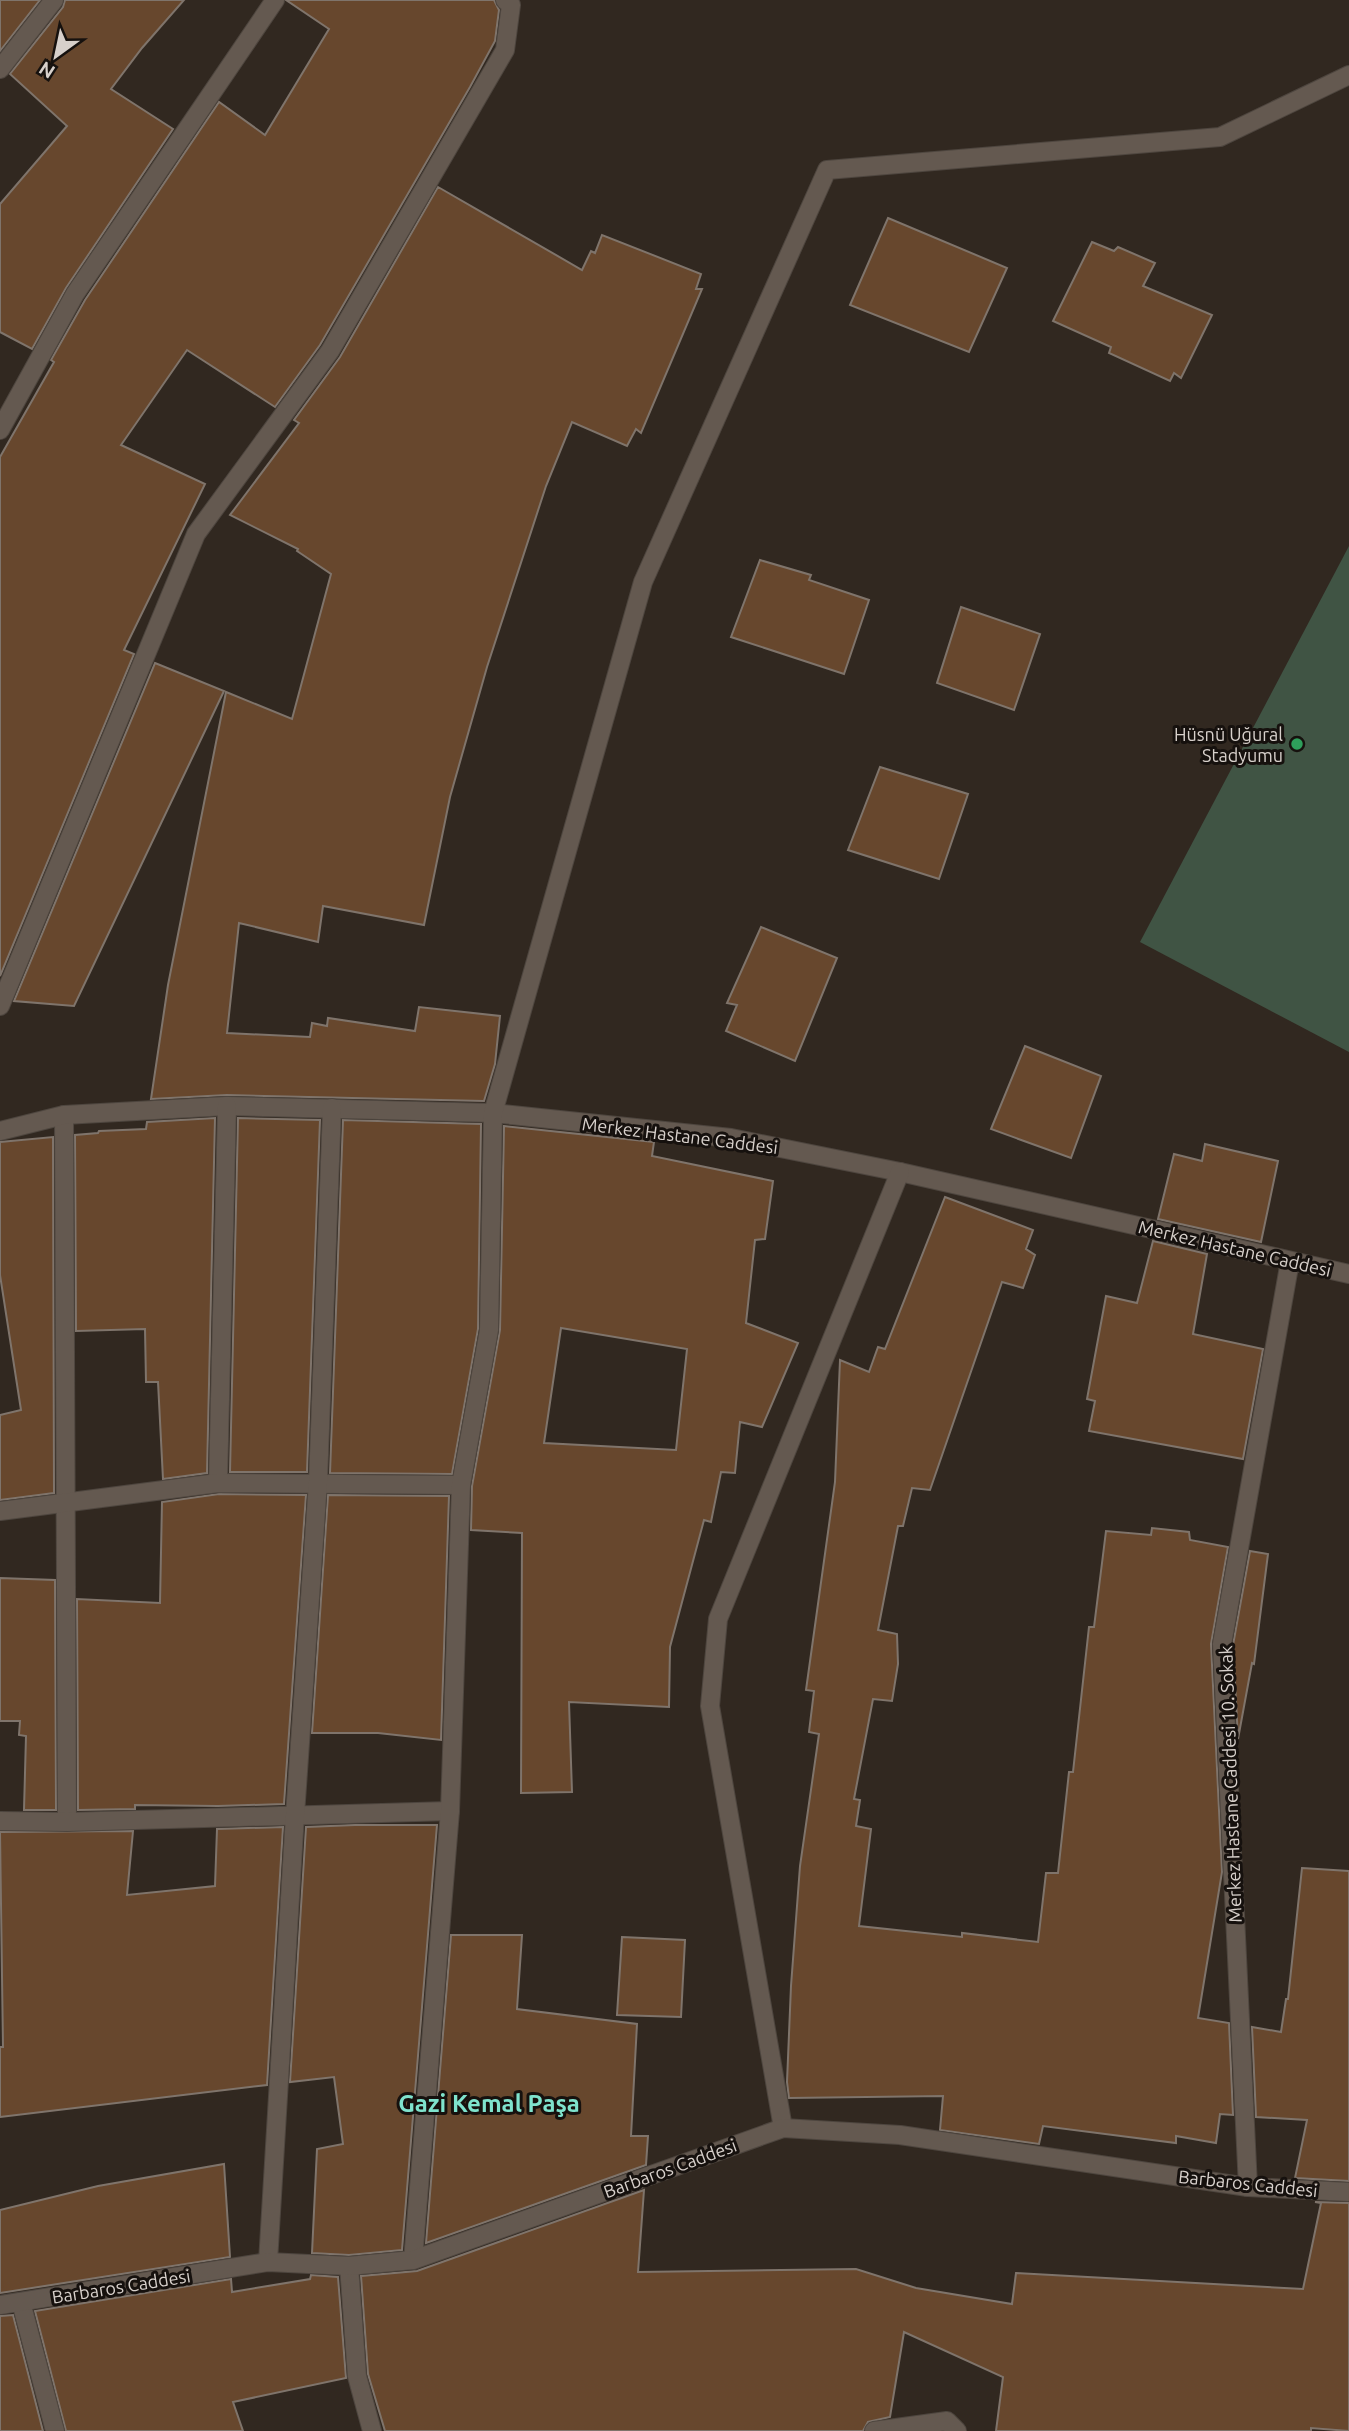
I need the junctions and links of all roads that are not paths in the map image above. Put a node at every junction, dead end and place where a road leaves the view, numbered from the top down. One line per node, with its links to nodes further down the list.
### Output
1 (54, 0): 4 (street)
2 (275, 0): 6 (street)
3 (505, 0): 7 (street)
4 (0, 69)
5 (1349, 75): 10 (street)
6 (0, 430)
7 (0, 1006)
8 (227, 1106): 9 (street, Merkez Hastane Caddesi); 11 (street, Merkez Hastane Caddesi); 17 (street)
9 (332, 1108): 10 (street, Merkez Hastane Caddesi); 16 (street)
10 (493, 1113): 13 (street, Merkez Hastane Caddesi); 18 (street)
11 (64, 1115): 12 (street, Merkez Hastane Caddesi); 19 (street)
12 (0, 1131)
13 (900, 1172): 14 (street, Merkez Hastane Caddesi); 25 (street)
14 (1290, 1261): 15 (street, Merkez Hastane Caddesi); 26 (street, Merkez Hastane Caddesi 10. Sokak)
15 (1349, 1274)
16 (318, 1482): 17 (street); 18 (street); 22 (street)
17 (218, 1483): 19 (street)
18 (461, 1485): 21 (street)
19 (66, 1503): 20 (street); 24 (street)
20 (0, 1511)
21 (450, 1811): 22 (street); 28 (street)
22 (295, 1815): 24 (street); 29 (street)
23 (0, 1821): 24 (street)
24 (67, 1822)
25 (783, 2128): 26 (street, Barbaros Caddesi); 28 (street, Barbaros Caddesi)
26 (1248, 2187): 27 (street, Barbaros Caddesi)
27 (1349, 2192)
28 (413, 2260): 30 (street, Barbaros Caddesi)
29 (268, 2262): 30 (street, Barbaros Caddesi); 31 (street, Barbaros Caddesi)
30 (349, 2266): 34 (street)
31 (21, 2302): 32 (street, Barbaros Caddesi); 33 (street)
32 (0, 2305)
33 (55, 2431)
34 (372, 2431)
35 (874, 2431): 36 (street)
36 (957, 2431)

